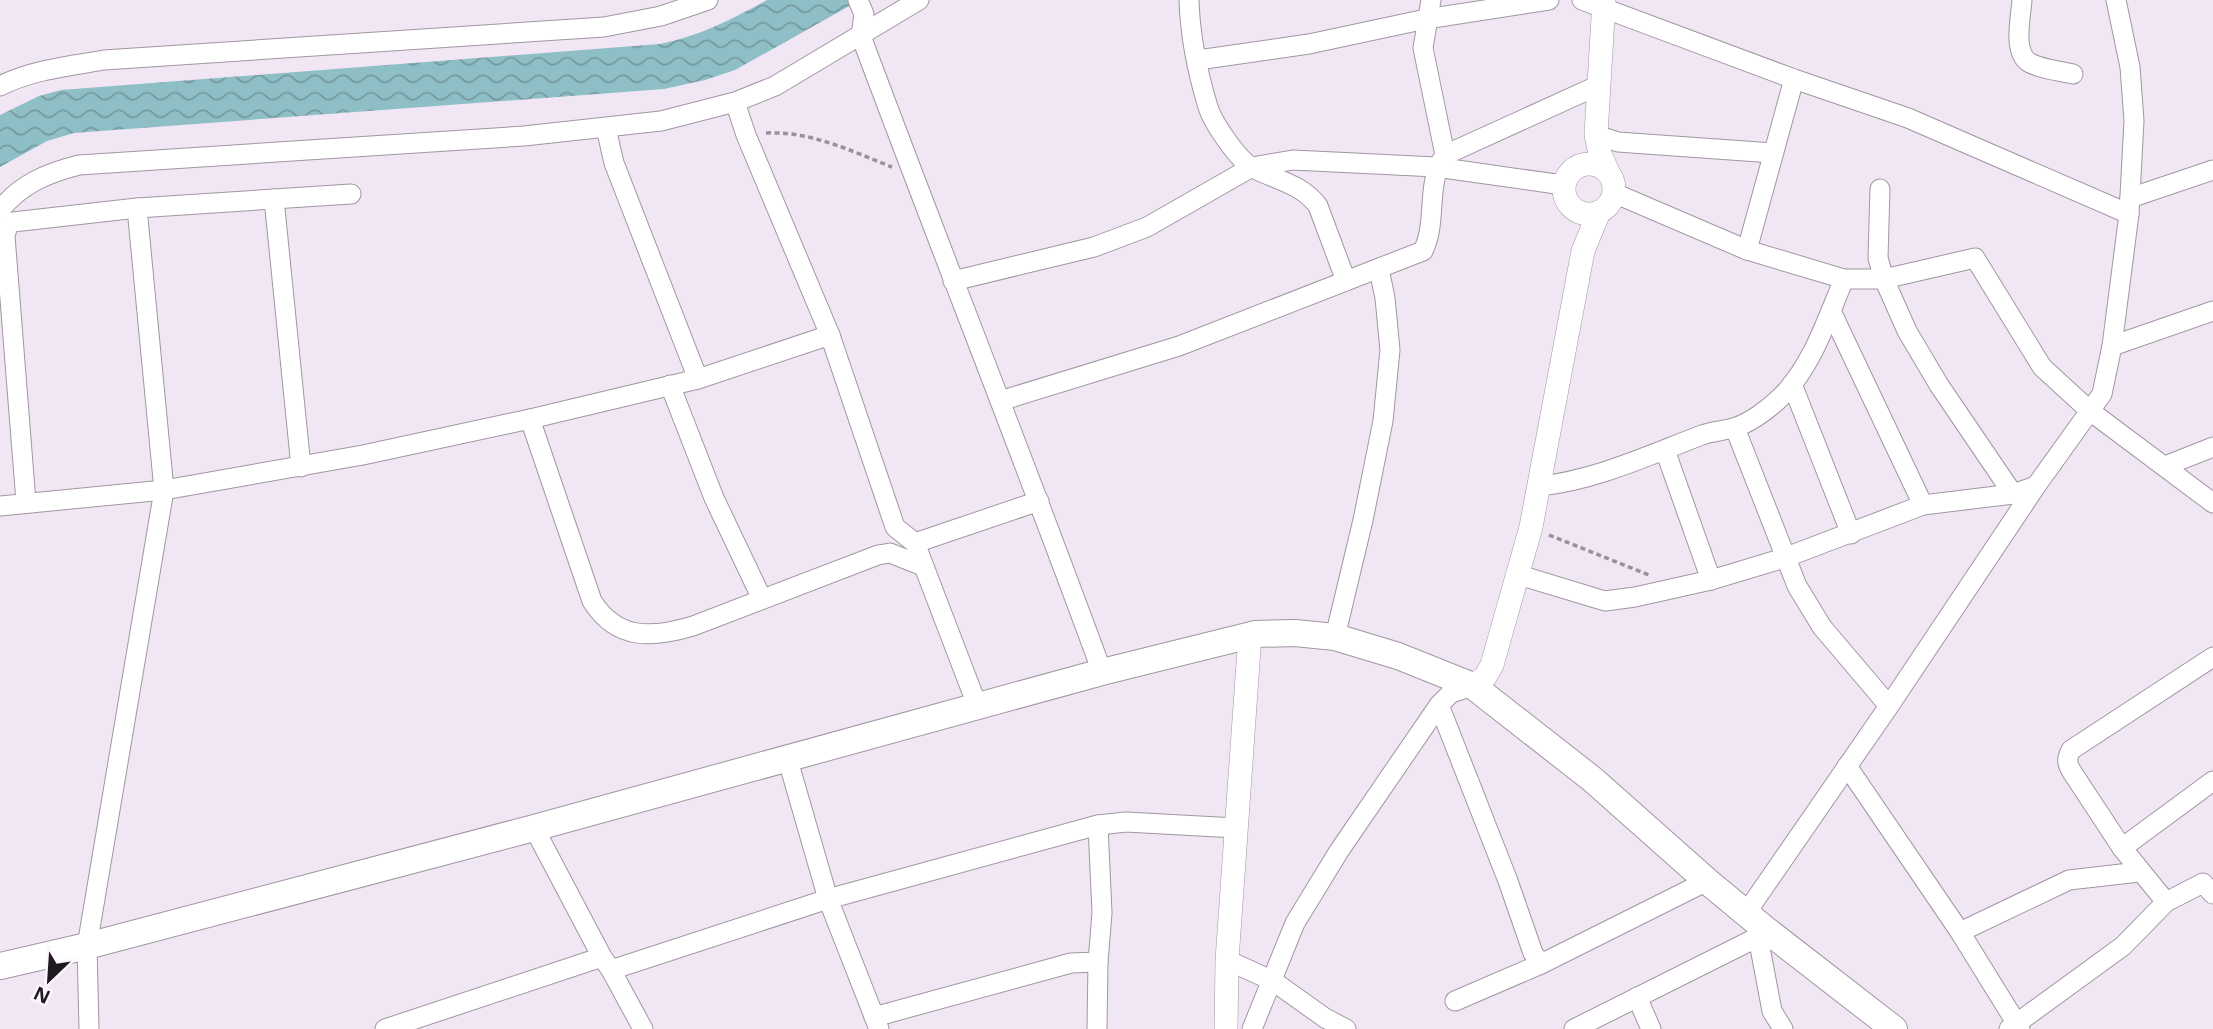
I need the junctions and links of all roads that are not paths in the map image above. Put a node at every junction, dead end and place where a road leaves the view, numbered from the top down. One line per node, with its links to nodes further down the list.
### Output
1 (708, 0): 16 (street)
2 (919, 0): 11 (street)
3 (1189, 0): 12 (street)
4 (1549, 0): 10 (street)
5 (1582, 0): 9 (street)
6 (2022, 0): 13 (street)
7 (2116, 0): 29 (street)
8 (860, 3): 11 (street)
9 (1604, 5): 14 (street); 15 (street)
10 (1429, 9): 12 (street); 21 (street)
11 (861, 36): 17 (street); 39 (street)
12 (1198, 60): 22 (street)
13 (2073, 74)
14 (1794, 79): 20 (street); 29 (street)
15 (1599, 85): 19 (street); 21 (street)
16 (0, 86)
17 (735, 102): 18 (street); 43 (street)
18 (606, 128): 31 (street); 45 (street)
19 (1596, 135): 20 (street); 24 (street); 25 (street)
20 (1773, 153): 34 (street)
21 (1440, 161): 22 (street); 24 (street); 36 (street)
22 (1252, 167): 39 (street); 40 (street)
23 (2213, 170): 29 (street)
24 (1569, 176): 25 (street); 32 (street)
25 (1611, 182): 33 (street); 34 (street)
26 (1880, 189): 38 (street)
27 (351, 194): 28 (street)
28 (274, 199): 30 (street); 55 (street)
29 (2129, 206): 44 (street)
30 (137, 208): 58 (street); 61 (street)
31 (0, 210)
32 (1574, 210): 33 (street); 35 (street)
33 (1599, 212): 35 (street)
34 (1746, 250): 37 (street)
35 (1583, 251): 56 (street)
36 (1379, 269): 40 (street); 73 (street)
37 (1844, 279): 38 (street); 41 (street)
38 (1884, 279): 49 (street); 59 (street)
39 (953, 281): 48 (street)
40 (1346, 281): 48 (street)
41 (1830, 311): 46 (street); 63 (street)
42 (2213, 311): 44 (street)
43 (830, 335): 45 (street); 66 (street)
44 (2112, 345): 49 (street)
45 (698, 379): 47 (street)
46 (1792, 384): 51 (street); 65 (street)
47 (670, 385): 50 (street); 71 (street)
48 (1000, 401): 60 (street)
49 (2091, 411): 54 (street); 57 (street)
50 (530, 419): 55 (street); 71 (street)
51 (1735, 428): 53 (street); 67 (street)
52 (2213, 447): 54 (street)
53 (1665, 450): 56 (street); 70 (street)
54 (2165, 466): 62 (street)
55 (301, 467): 58 (street)
56 (1539, 486): 69 (street)
57 (2036, 486): 59 (street); 79 (street)
58 (164, 490): 61 (street); 94 (street)
59 (2013, 494): 63 (street)
60 (1039, 501): 66 (street); 75 (street)
61 (26, 502): 64 (street)
62 (2213, 503)
63 (1923, 505): 65 (street)
64 (0, 506)
65 (1851, 534): 67 (street)
66 (915, 543): 68 (street)
67 (1784, 558): 70 (street); 79 (street)
68 (923, 566): 71 (street); 77 (street)
69 (1519, 575): 70 (street); 76 (street)
70 (1711, 580)
71 (762, 599)
72 (1250, 635): 73 (main road); 75 (main road); 85 (street)
73 (1335, 637): 76 (main road)
74 (2213, 657): 86 (street)
75 (1102, 672): 77 (main road)
76 (1473, 685): 78 (street); 88 (main road)
77 (977, 705): 80 (main road)
78 (1439, 705): 98 (street); 100 (street)
79 (1889, 706): 81 (street)
80 (787, 757): 84 (main road); 90 (street)
81 (1847, 766): 92 (street); 93 (street)
82 (2213, 781): 86 (street)
83 (1098, 825): 85 (street); 90 (street); 96 (street)
84 (534, 828): 94 (main road); 97 (street)
85 (1236, 828): 95 (street)
86 (2122, 848): 87 (street)
87 (2139, 872): 91 (street); 93 (street)
88 (1707, 881): 92 (main road); 98 (street)
89 (2211, 887): 91 (street)
90 (828, 899): 97 (street); 103 (street)
91 (2166, 902): 104 (street)
92 (1756, 926): 101 (street); 114 (street); 115 (main road)
93 (1960, 932): 104 (street)
94 (87, 946): 99 (main road); 105 (street)
95 (1227, 960): 100 (street); 109 (street)
96 (1098, 962): 103 (street); 108 (street)
97 (607, 964): 106 (street); 107 (street)
98 (1541, 964): 102 (street)
99 (0, 966)
100 (1273, 981): 110 (street); 111 (street)
101 (1637, 997): 112 (street); 113 (street)
102 (1455, 1002)
103 (876, 1023)
104 (2015, 1027)
105 (89, 1029)
106 (385, 1029)
107 (643, 1029)
108 (1097, 1029)
109 (1226, 1029)
110 (1252, 1029)
111 (1346, 1029)
112 (1574, 1029)
113 (1651, 1029)
114 (1783, 1029)
115 (1894, 1029)

